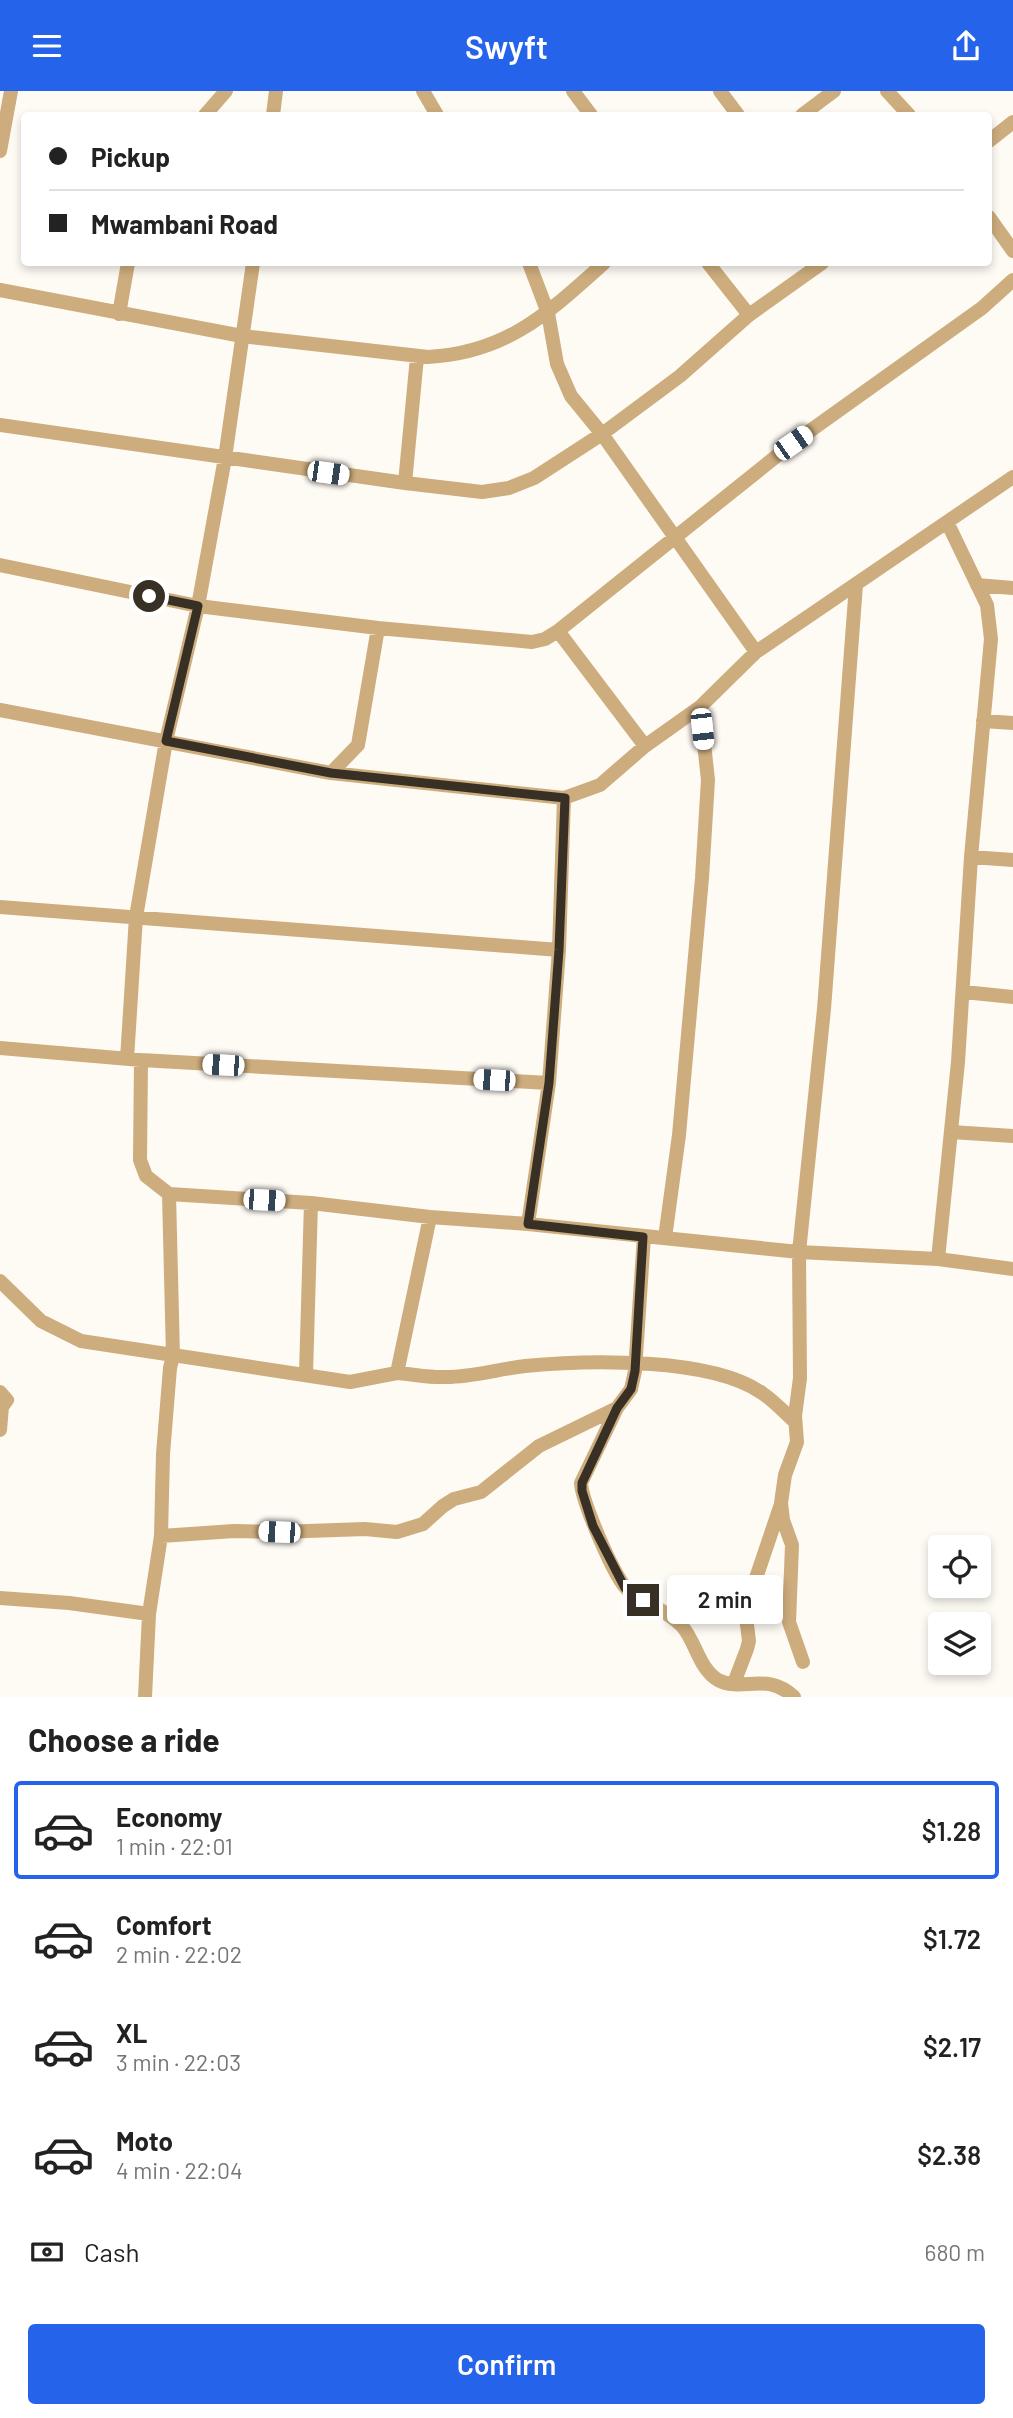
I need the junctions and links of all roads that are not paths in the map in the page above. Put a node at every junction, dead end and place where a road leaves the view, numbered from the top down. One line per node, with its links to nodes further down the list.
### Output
1 (11, 91): 9 (street)
2 (226, 91): 10 (street)
3 (276, 91): 11 (street)
4 (423, 91): 12 (street)
5 (573, 91): 13 (street)
6 (720, 91): 14 (street)
7 (834, 91): 15 (street)
8 (887, 91): 16 (street)
9 (4, 112): 19 (street)
10 (208, 112)
11 (273, 112)
12 (435, 112)
13 (589, 112)
14 (736, 112)
15 (806, 112)
16 (906, 112)
17 (1013, 122): 18 (street)
18 (992, 139)
19 (0, 151)
20 (992, 221): 21 (street)
21 (1013, 251)
22 (127, 266): 31 (street)
23 (253, 266): 33 (street)
24 (530, 266): 30 (street)
25 (601, 266): 30 (street)
26 (710, 266): 32 (street)
27 (818, 266): 32 (street)
28 (1013, 280): 41 (street)
29 (0, 290): 31 (street)
30 (548, 313): 34 (street); 36 (street)
31 (119, 314): 33 (street)
32 (749, 315): 36 (street)
33 (242, 336): 34 (street); 37 (street)
34 (417, 357): 39 (street)
35 (0, 425): 37 (street)
36 (602, 434): 39 (street); 41 (street)
37 (225, 458): 39 (street); 46 (street)
38 (1013, 477): 40 (street)
39 (405, 483)
40 (948, 524): 43 (street); 44 (street)
41 (675, 539): 48 (street); 49 (street)
42 (0, 565): 46 (street)
43 (856, 585): 49 (street); 76 (street)
44 (977, 585): 45 (street); 52 (street)
45 (1013, 589)
46 (198, 606): 47 (street); 54 (street)
47 (378, 628): 48 (street); 56 (street)
48 (558, 631): 55 (street)
49 (756, 652): 50 (street)
50 (700, 707): 55 (street); 75 (street)
51 (0, 710): 54 (street)
52 (983, 721): 53 (street); 58 (street)
53 (1013, 723)
54 (166, 741): 56 (street); 61 (street)
55 (645, 746): 57 (street)
56 (331, 773): 57 (street)
57 (565, 798): 62 (street)
58 (971, 857): 59 (street); 63 (street)
59 (1013, 860)
60 (0, 907): 61 (street)
61 (136, 917): 62 (street); 66 (street)
62 (559, 950): 67 (street)
63 (964, 992): 64 (street); 68 (street)
64 (1013, 997)
65 (0, 1048): 66 (street)
66 (134, 1059): 67 (street); 70 (street)
67 (549, 1083): 73 (street)
68 (951, 1132): 69 (street); 77 (street)
69 (1013, 1136)
70 (169, 1194): 71 (street); 80 (street)
71 (311, 1203): 72 (street); 83 (street)
72 (430, 1217): 73 (street); 82 (street)
73 (528, 1224): 74 (street)
74 (643, 1237): 75 (street); 81 (street)
75 (665, 1238): 76 (street)
76 (799, 1252): 77 (street); 86 (street)
77 (938, 1259): 78 (street)
78 (1013, 1269)
79 (0, 1282): 80 (street)
80 (172, 1362): 83 (street); 89 (street)
81 (636, 1367): 82 (street); 85 (street); 86 (street)
82 (397, 1373): 83 (street)
83 (306, 1374)
84 (0, 1392): 87 (street)
85 (617, 1408): 89 (street); 93 (street)
86 (794, 1422): 88 (street)
87 (0, 1430)
88 (781, 1503): 92 (street); 93 (street)
89 (161, 1536): 91 (street)
90 (0, 1598): 91 (street)
91 (149, 1614): 94 (street)
92 (803, 1662)
93 (734, 1683): 95 (street)
94 (145, 1697)
95 (794, 1697)

